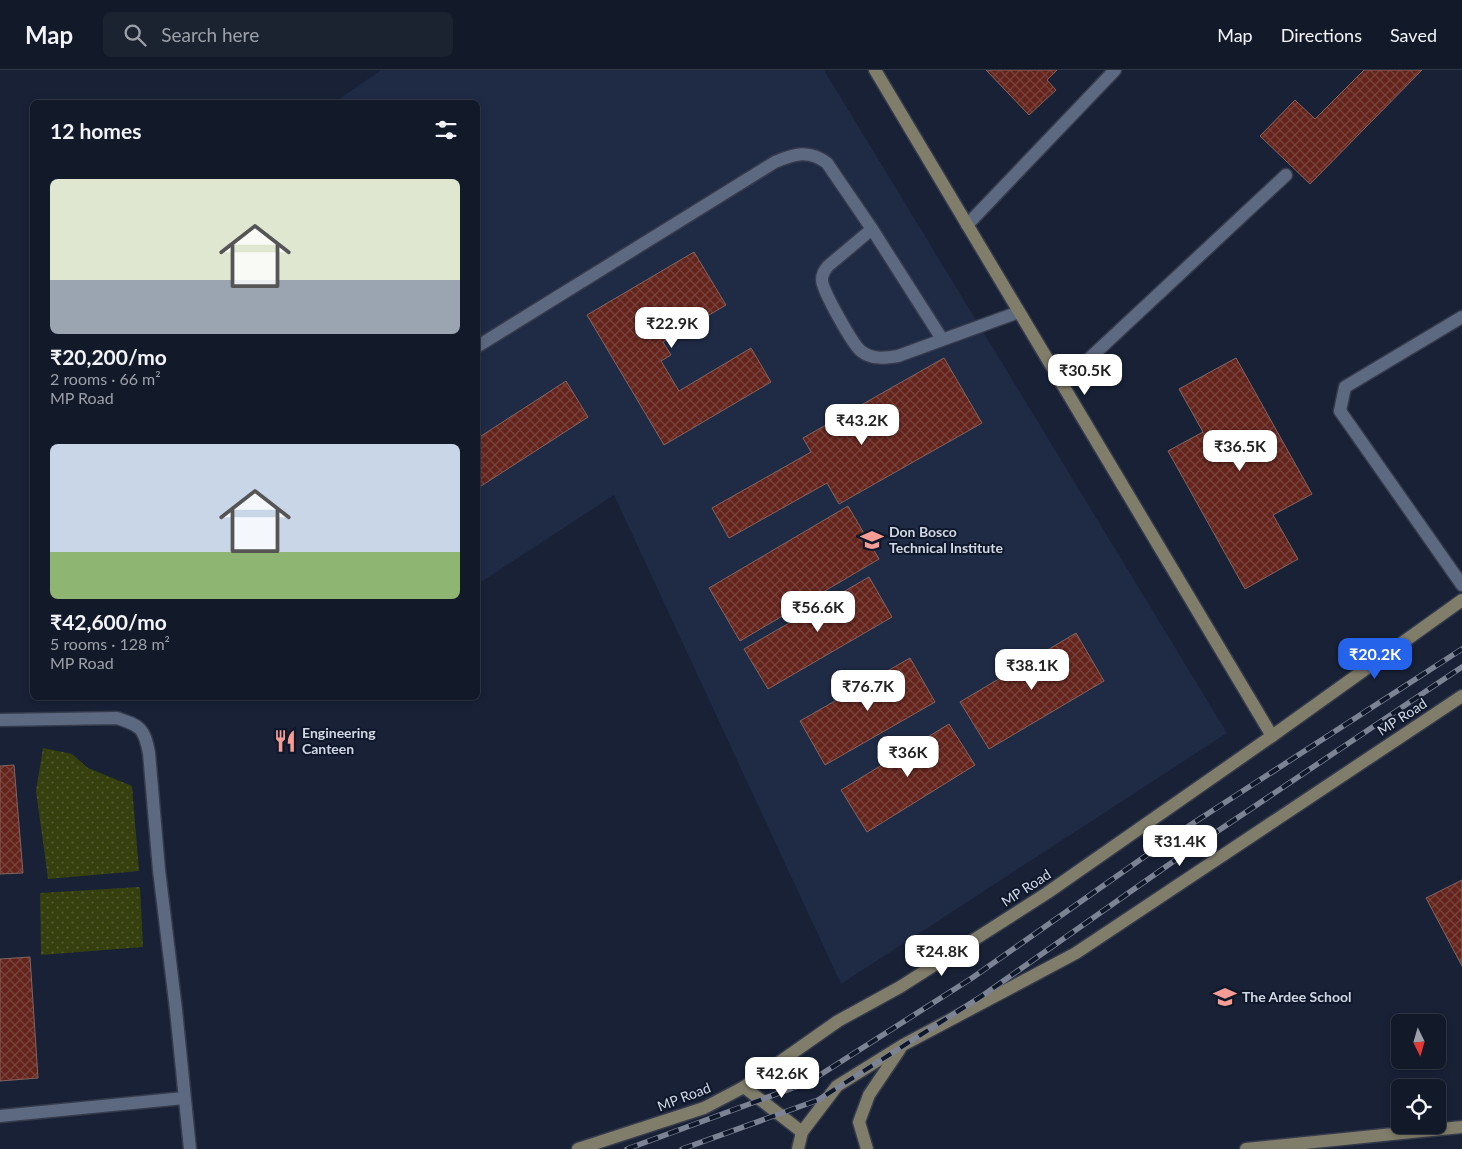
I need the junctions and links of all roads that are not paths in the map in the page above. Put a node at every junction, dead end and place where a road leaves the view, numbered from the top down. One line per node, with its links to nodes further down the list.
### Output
1 (875, 70): 4 (main road)
2 (1115, 70): 4 (lane)
3 (1286, 175): 10 (lane)
4 (967, 225): 6 (main road)
5 (872, 229): 8 (lane); 8 (lane); 9 (lane)
6 (1019, 312): 8 (lane); 10 (main road)
7 (1462, 318): 11 (lane)
8 (942, 338)
9 (480, 345)
10 (1062, 384): 15 (main road)
11 (1462, 585)
12 (1462, 600): 15 (main road, MP Road)
13 (1462, 696): 16 (main road, MP Road)
14 (0, 720): 18 (lane)
15 (1272, 736): 17 (main road, MP Road)
16 (903, 1045): 21 (main road, MP Road); 25 (main road)
17 (744, 1086): 21 (main road); 23 (main road, MP Road)
18 (184, 1098): 19 (lane); 22 (lane)
19 (0, 1116)
20 (1462, 1127): 26 (main road)
21 (802, 1132): 24 (main road, MP Road)
22 (190, 1149)
23 (578, 1149)
24 (798, 1149)
25 (867, 1149)
26 (1246, 1149)

